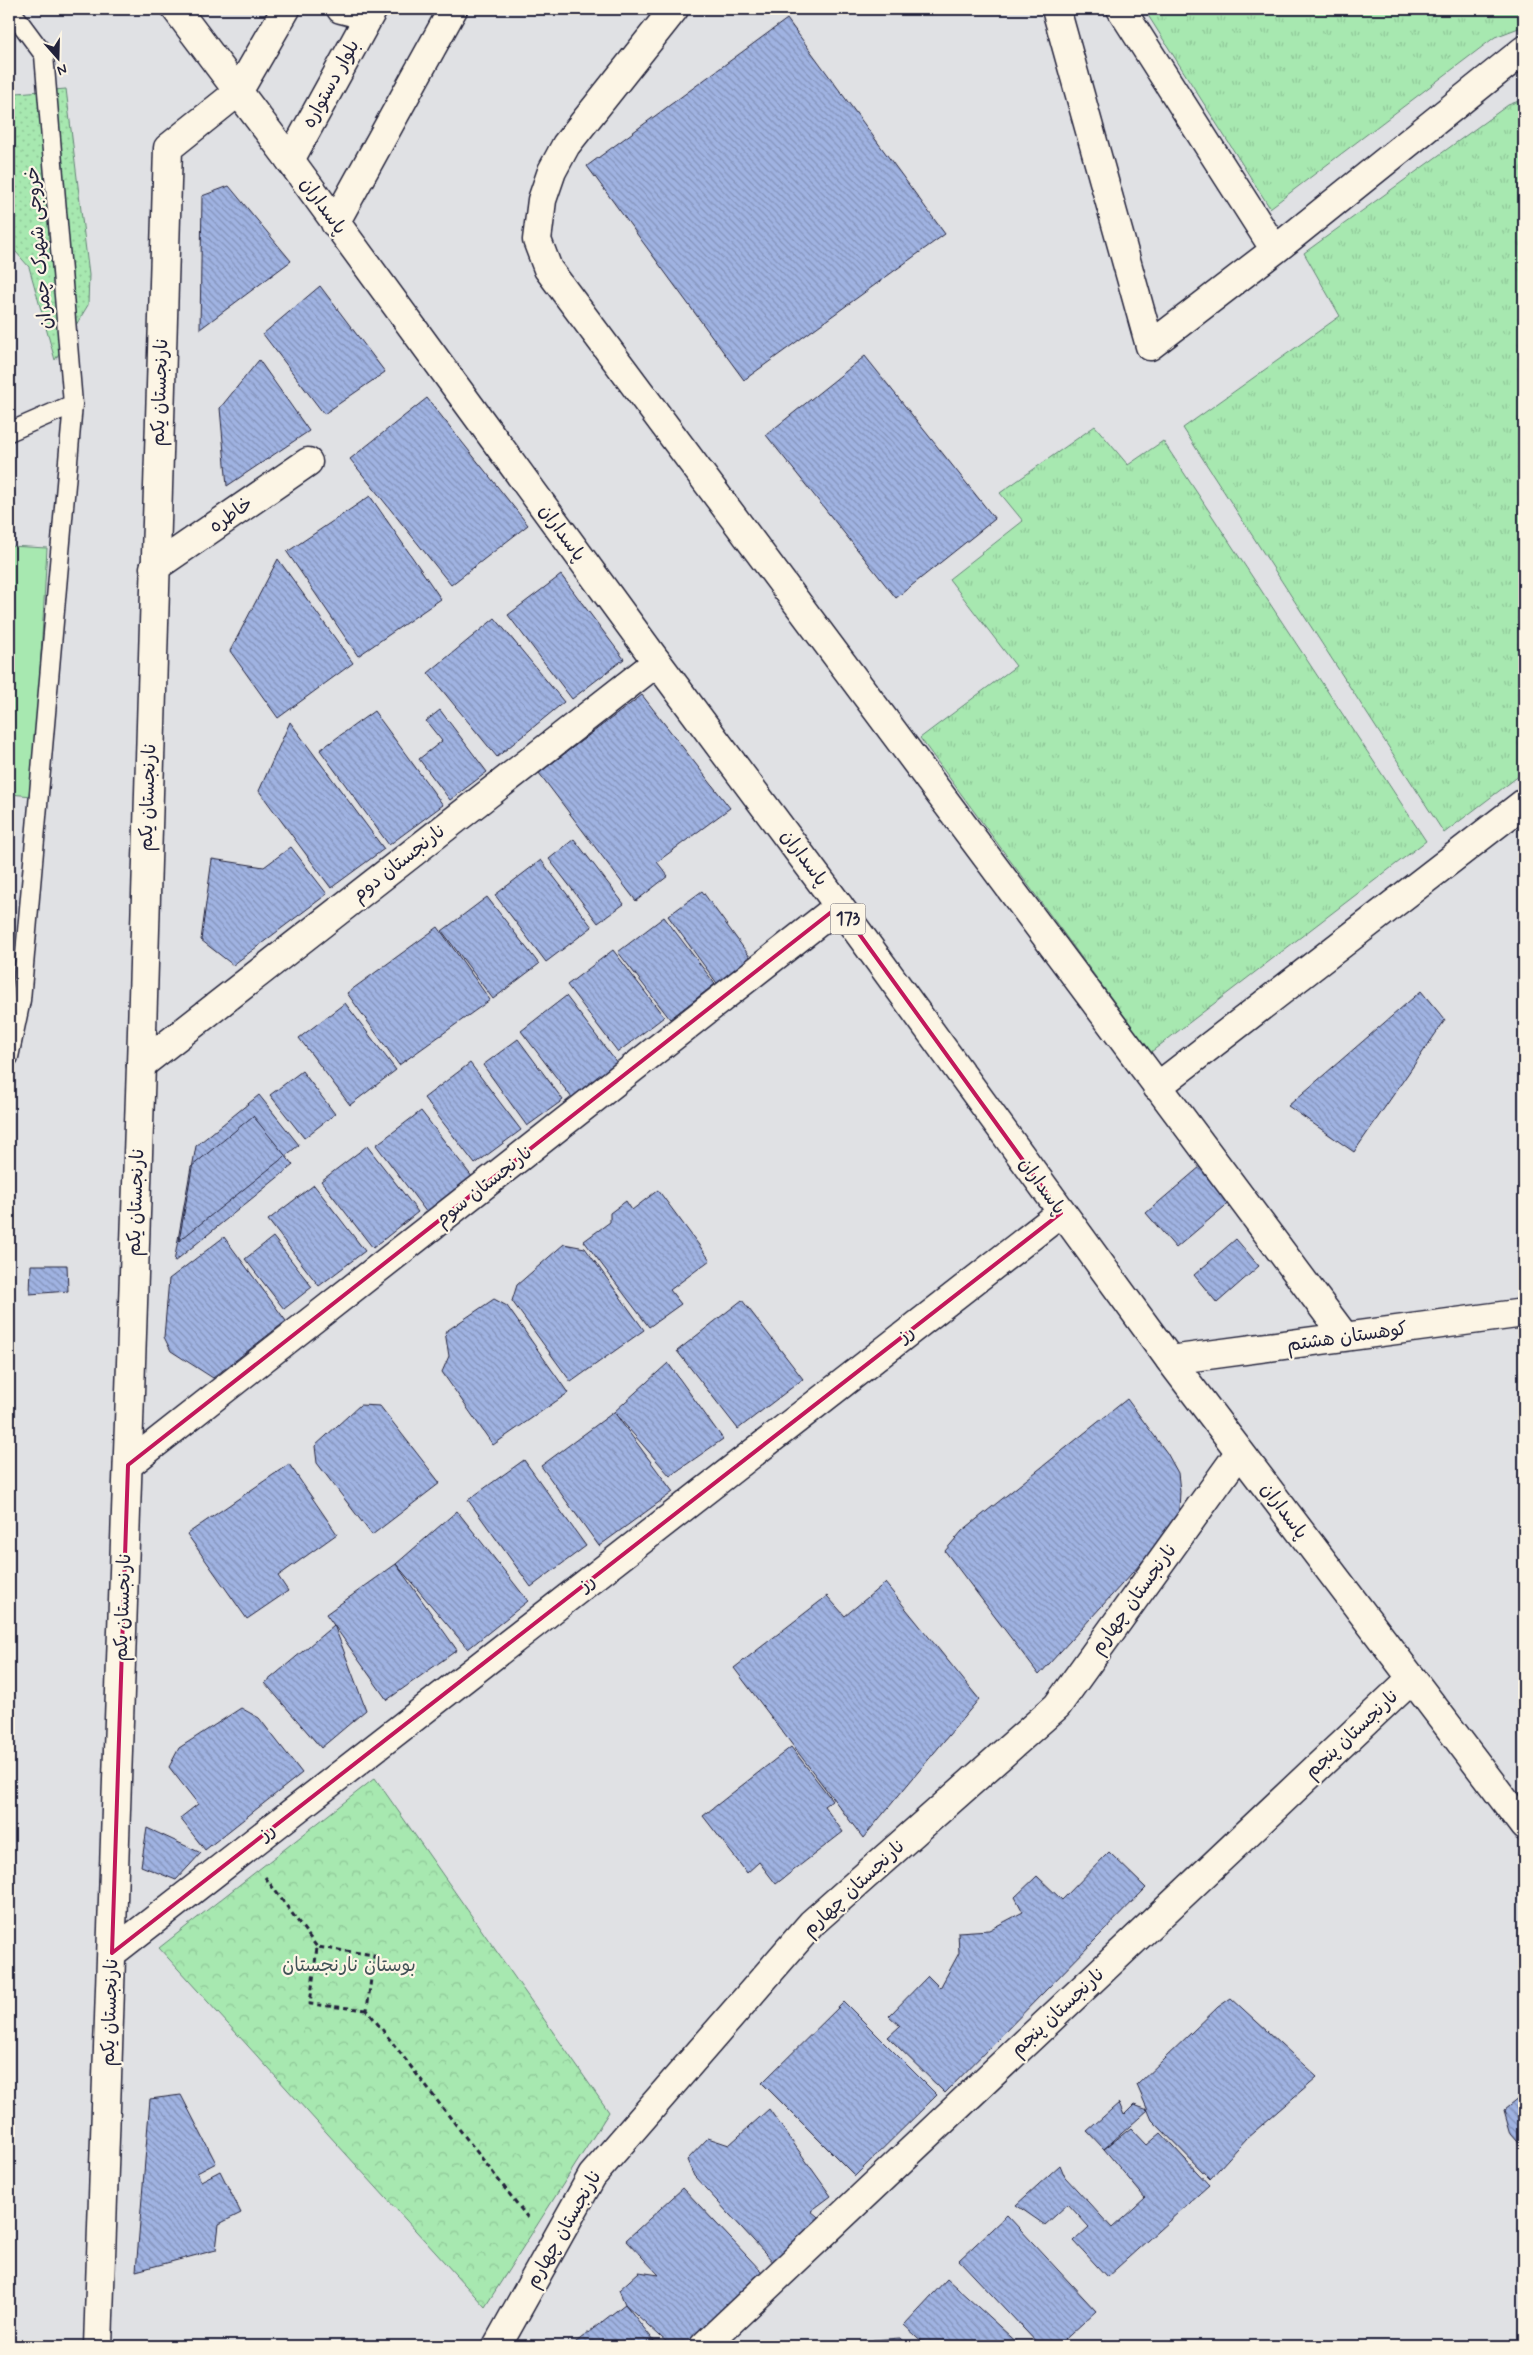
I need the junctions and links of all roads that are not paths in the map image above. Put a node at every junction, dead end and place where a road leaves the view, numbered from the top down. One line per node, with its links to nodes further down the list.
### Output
1 (10, 9): 15 (lane, خروجی شهرک چمران)
2 (176, 9): 11 (street, پاسداران / 173)
3 (286, 9): 11 (street)
4 (341, 9): 9 (street)
5 (453, 9): 13 (street)
6 (674, 9): 25 (street)
7 (1056, 9): 14 (street)
8 (1121, 9): 14 (street)
9 (371, 13): 12 (street, بلوار دستواره)
10 (1524, 50): 14 (street)
11 (238, 92): 12 (street, پاسداران / 173); 18 (street, نارنجستان یکم)
12 (290, 160): 13 (street, پاسداران / 173)
13 (335, 223): 19 (street, پاسداران / 173)
14 (1275, 250)
15 (73, 404): 16 (lane); 22 (lane, خروجی شهرک چمران)
16 (9, 432)
17 (308, 462): 18 (street, خاطره)
18 (154, 568): 24 (street, نارنجستان یکم)
19 (657, 662): 21 (street, پاسداران / 173); 24 (street, نارنجستان دوم)
20 (1524, 803): 25 (street)
21 (840, 906): 26 (street, پاسداران / 173); 31 (street, نارنجستان سوم)
22 (15, 1000): 23 (lane, خروجی شهرک چمران)
23 (9, 1056)
24 (141, 1065): 31 (street, نارنجستان یکم)
25 (1157, 1087): 28 (street)
26 (1061, 1213): 29 (street, پاسداران / 173); 34 (street, رز)
27 (1524, 1313): 28 (street, کوهستان هشتم)
28 (1345, 1337): 29 (street, کوهستان هشتم)
29 (1170, 1360): 30 (street, پاسداران / 173)
30 (1239, 1453): 32 (street, پاسداران / 173); 36 (street, نارنجستان چهارم)
31 (128, 1465): 34 (street, نارنجستان یکم)
32 (1412, 1678): 33 (street, پاسداران / 173); 37 (street, نارنجستان پنجم)
33 (1524, 1826)
34 (112, 1953): 35 (street, نارنجستان یکم)
35 (98, 2346)
36 (497, 2346)
37 (704, 2346)

